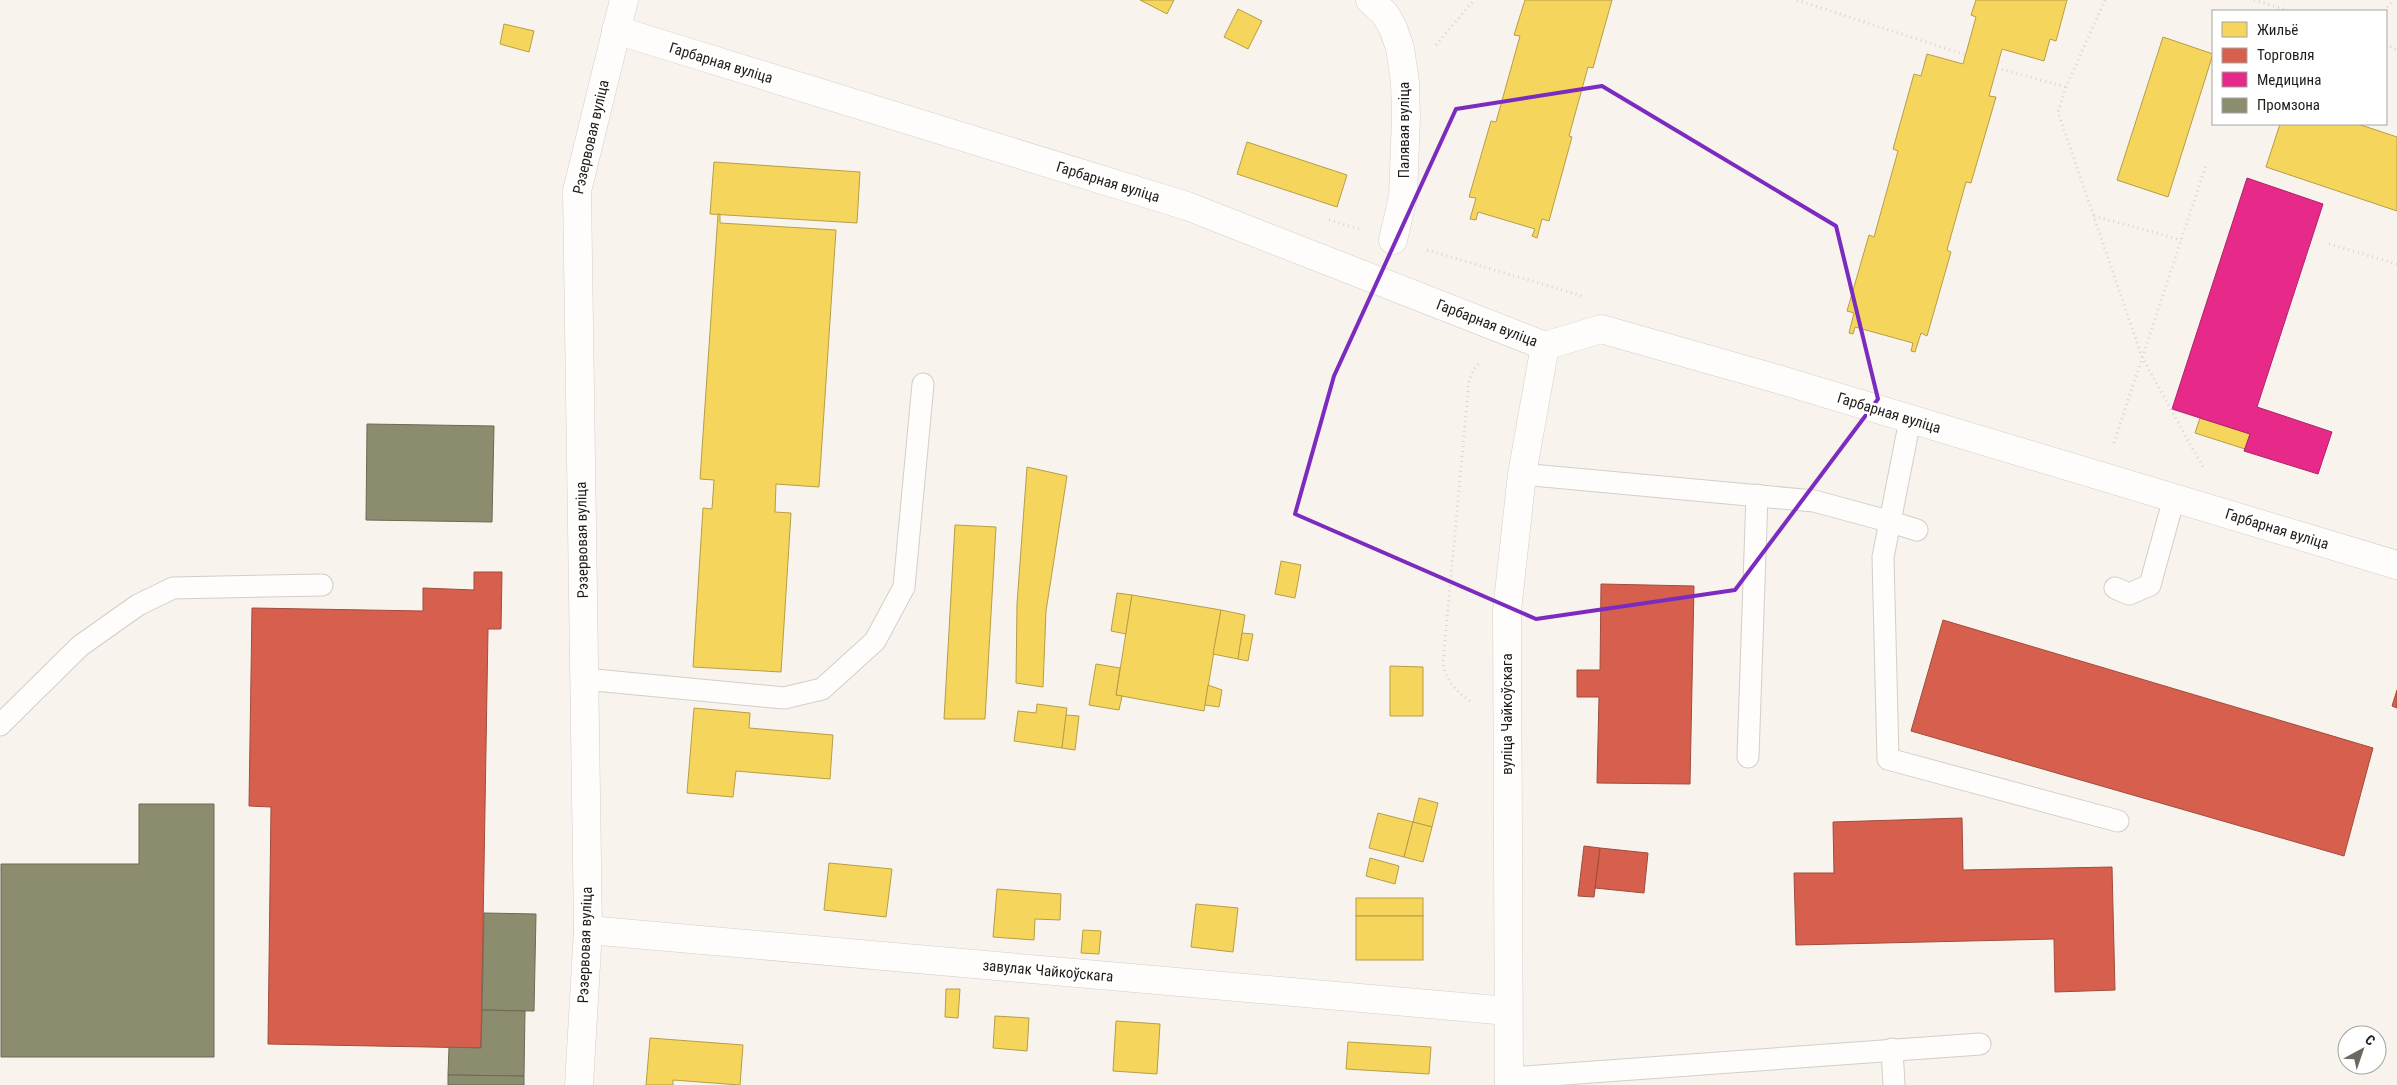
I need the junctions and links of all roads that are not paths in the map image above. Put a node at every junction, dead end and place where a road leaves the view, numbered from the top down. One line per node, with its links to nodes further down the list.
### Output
1 (624, 0): 3 (street, Рэзервовая вуліца)
2 (1370, 0): 4 (street, Палявая вуліца)
3 (616, 30): 5 (street, Гарбарная вуліца); 16 (street, Рэзервовая вуліца)
4 (1393, 240)
5 (1545, 346): 7 (street, Гарбарная вуліца); 8 (street, вуліца Чайкоўскага)
6 (923, 384): 16 (lane)
7 (1910, 420): 10 (street, Гарбарная вуліца); 11 (lane)
8 (1522, 474): 9 (lane); 21 (street, вуліца Чайкоўскага)
9 (1757, 495): 11 (lane); 18 (lane)
10 (2174, 498): 13 (street, Гарбарная вуліца); 15 (lane)
11 (1888, 520): 12 (lane); 19 (lane)
12 (1916, 530)
13 (2397, 565)
14 (322, 586): 17 (lane)
15 (2115, 588)
16 (584, 679): 20 (street, Рэзервовая вуліца)
17 (0, 725)
18 (1748, 757)
19 (2118, 821)
20 (588, 930): 21 (street, завулак Чайкоўскага); 26 (street, Рэзервовая вуліца)
21 (1508, 1011): 25 (street, вуліца Чайкоўскага)
22 (1980, 1044): 23 (lane)
23 (1892, 1049): 24 (lane); 27 (lane)
24 (1589, 1078): 25 (lane)
25 (1509, 1081)
26 (579, 1085)
27 (1894, 1085)

